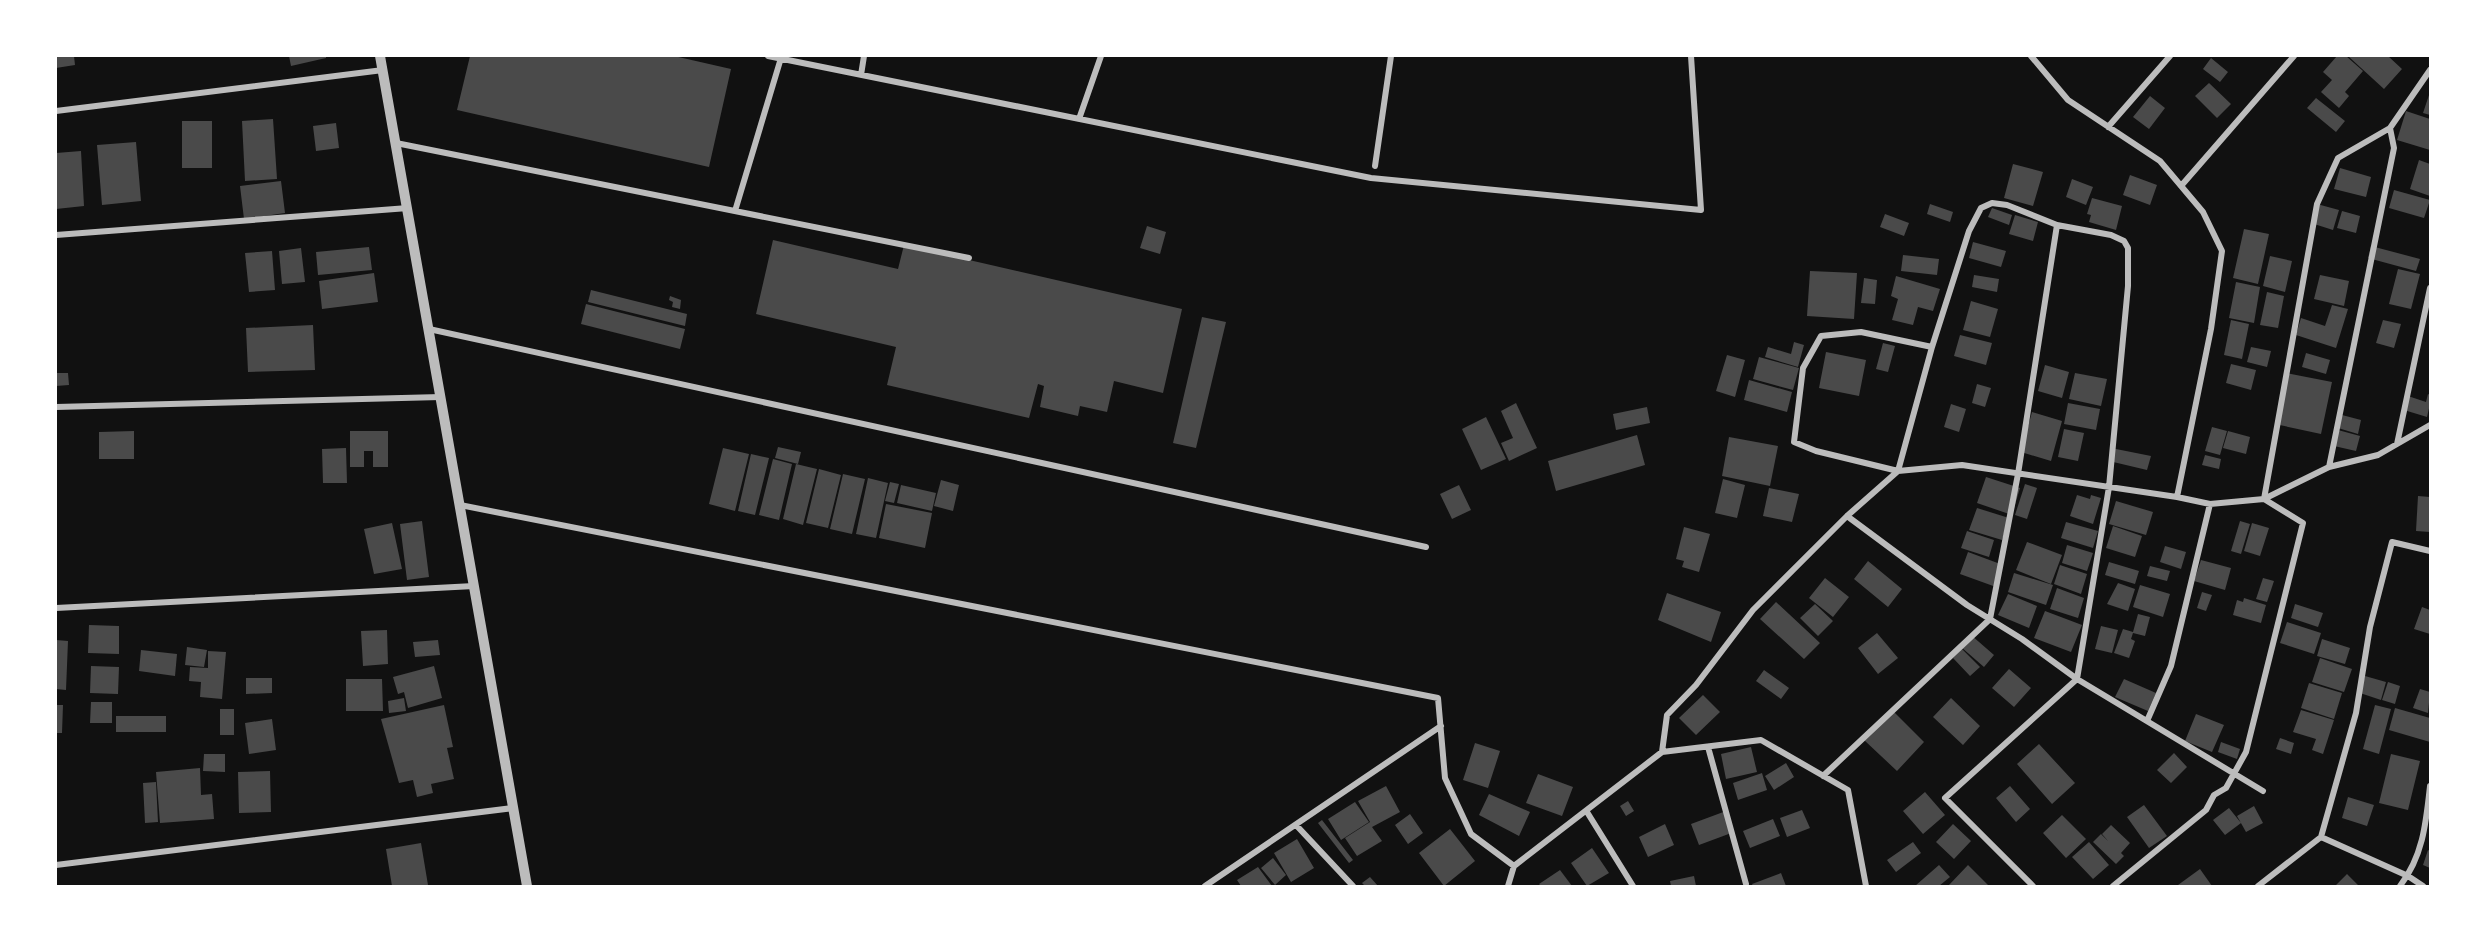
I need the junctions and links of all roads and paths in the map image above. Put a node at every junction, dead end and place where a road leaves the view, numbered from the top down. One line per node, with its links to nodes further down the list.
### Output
1 (380, 56): 11 (street)
2 (768, 56): 10 (street)
3 (864, 56): 13 (street)
4 (1101, 56): 15 (street)
5 (1391, 56): 19 (street)
6 (1690, 56): 15 (street)
7 (2031, 56): 16 (street)
8 (2170, 56): 16 (street)
9 (2294, 56): 20 (street)
10 (781, 58): 13 (street); 22 (street)
11 (383, 70): 14 (street); 18 (street)
12 (2430, 70): 17 (street)
13 (861, 75): 15 (street)
14 (56, 111)
15 (1079, 119)
16 (2108, 127): 20 (street)
17 (2390, 128): 33 (street); 38 (street)
18 (396, 143): 21 (street); 22 (street)
19 (1376, 166)
20 (2181, 186): 37 (street)
21 (408, 208): 24 (street); 27 (street)
22 (735, 211): 25 (street)
23 (2057, 225): 28 (street); 35 (street); 36 (street)
24 (56, 235)
25 (969, 258)
26 (2430, 288): 32 (street)
27 (429, 329): 29 (street); 42 (street)
28 (1932, 347): 34 (street); 34 (street)
29 (441, 397): 30 (street); 40 (street)
30 (56, 407)
31 (2430, 425): 32 (street)
32 (2397, 444): 33 (street)
33 (2329, 467): 38 (street)
34 (1898, 471): 35 (street); 41 (street)
35 (2018, 474): 36 (street); 46 (street)
36 (2109, 487): 37 (street); 47 (street)
37 (2177, 497): 39 (street)
38 (2264, 499): 39 (street); 52 (street)
39 (2210, 504): 48 (street)
40 (460, 505): 44 (street); 49 (street)
41 (1846, 516): 46 (street); 51 (street)
42 (1426, 547)
43 (2430, 551): 59 (street)
44 (474, 586): 45 (street); 56 (street)
45 (56, 608)
46 (1990, 619): 47 (street); 53 (street)
47 (2077, 679): 48 (street); 70 (street)
48 (2147, 721): 52 (street)
49 (1441, 726): 58 (street); 61 (street)
50 (1708, 747): 51 (street); 53 (street); 63 (street)
51 (1662, 752): 57 (street)
52 (2233, 773): 55 (street); 71 (street)
53 (1823, 776): 69 (street)
54 (2430, 786): 62 (street)
55 (2263, 791)
56 (513, 808): 60 (street); 65 (street)
57 (1587, 812): 61 (street); 68 (street)
58 (1296, 825): 64 (street); 66 (street)
59 (2321, 837): 62 (street); 72 (street)
60 (56, 865)
61 (1514, 866): 67 (street)
62 (2408, 876): 73 (street); 74 (street)
63 (1746, 884)
64 (1210, 885)
65 (527, 886)
66 (1353, 886)
67 (1508, 886)
68 (1633, 886)
69 (1866, 886)
70 (2033, 886)
71 (2114, 886)
72 (2258, 886)
73 (2400, 886)
74 (2423, 886)

